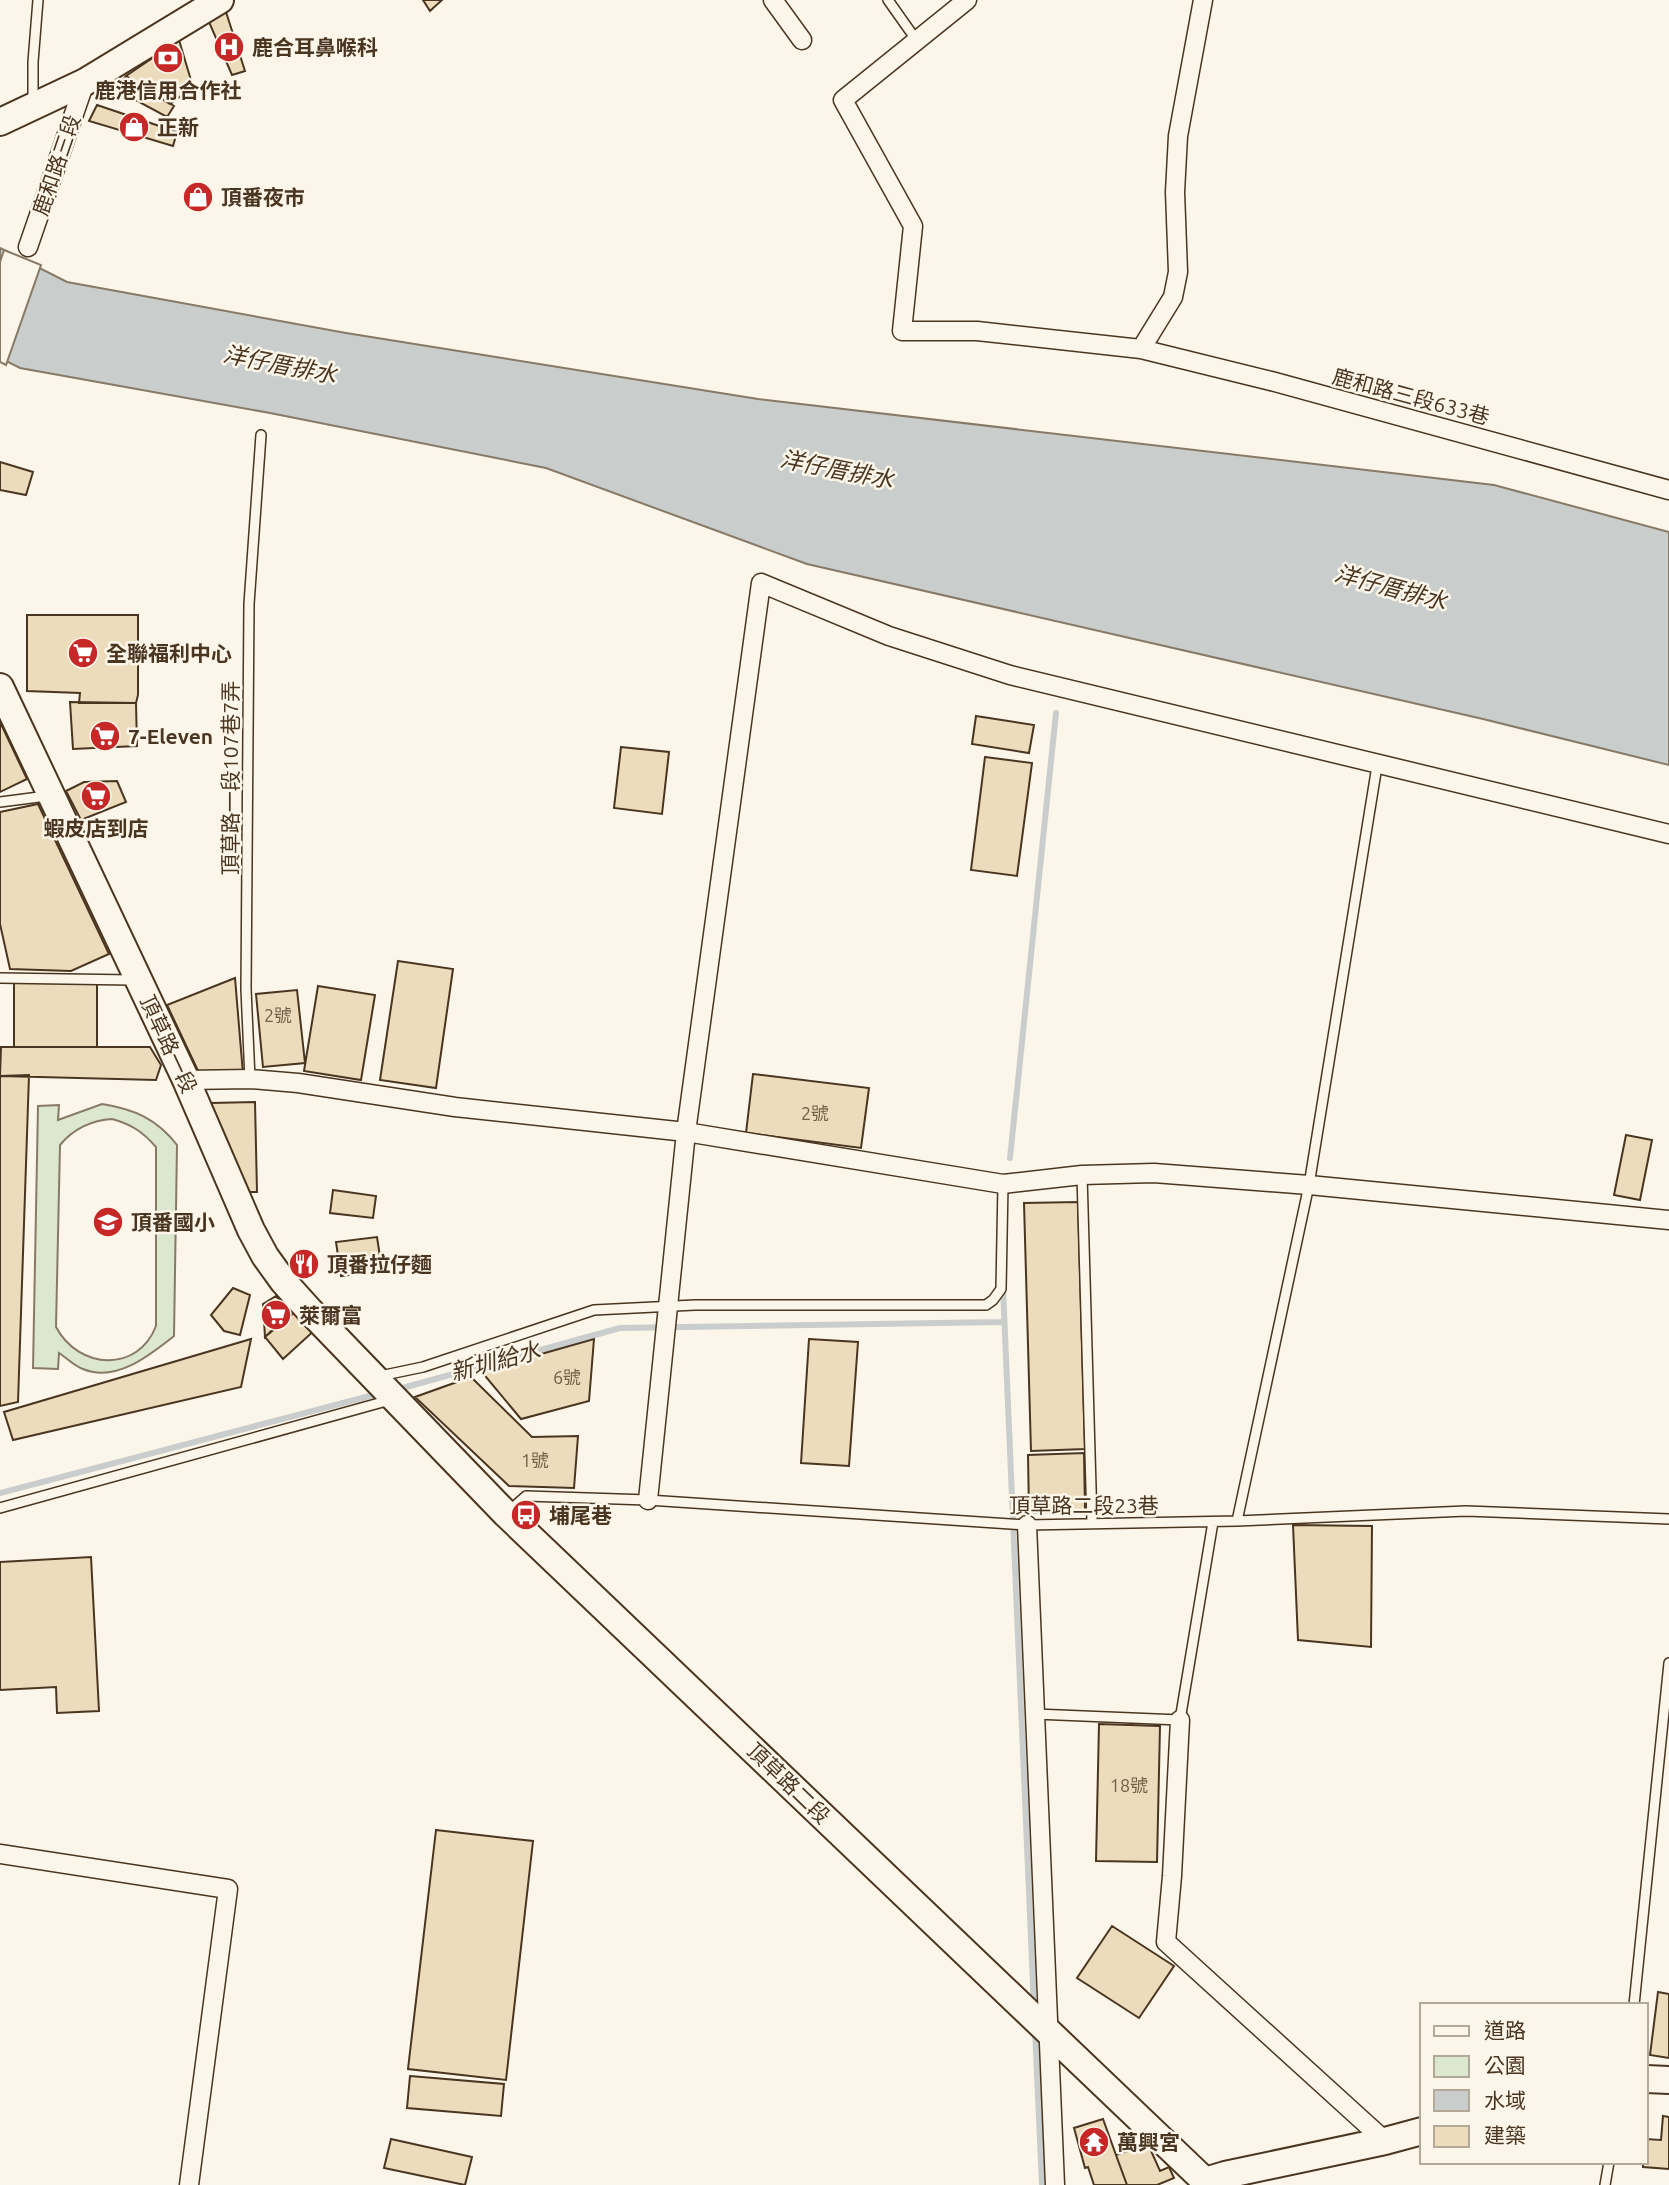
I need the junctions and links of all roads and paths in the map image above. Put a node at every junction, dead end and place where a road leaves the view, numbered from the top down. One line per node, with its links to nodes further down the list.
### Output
1 (38, 0): 10 (lane)
2 (220, 0): 9 (street, 鹿和路三段)
3 (773, 0): 7 (street)
4 (888, 0): 8 (lane)
5 (967, 0): 8 (street)
6 (1203, 0): 13 (street)
7 (802, 40)
8 (918, 41): 13 (street, 鹿和路三段633巷)
9 (85, 82): 10 (street, 鹿和路三段); 12 (street, 鹿和路三段)
10 (33, 107): 11 (street, 鹿和路三段)
11 (0, 122)
12 (28, 247)
13 (1141, 349): 15 (street, 鹿和路三段633巷)
14 (261, 435): 23 (lane, 頂草路一段107巷7弄)
15 (1669, 490)
16 (0, 687): 18 (street, 頂草路一段)
17 (1377, 766): 20 (street); 25 (street); 28 (lane)
18 (52, 795): 19 (lane); 22 (street, 頂草路一段)
19 (0, 802)
20 (1669, 834)
21 (0, 978): 22 (lane)
22 (139, 980): 24 (street, 頂草路一段)
23 (250, 1079): 24 (street); 25 (street)
24 (186, 1080): 31 (street, 頂草路一段)
25 (686, 1132): 27 (street); 30 (street)
26 (1082, 1175): 27 (street); 28 (street); 38 (lane)
27 (1003, 1184): 30 (lane)
28 (1309, 1185): 29 (street); 37 (lane)
29 (1669, 1220)
30 (667, 1306): 31 (lane); 33 (street)
31 (372, 1378): 32 (street, 頂草路二段)
32 (393, 1399): 34 (lane); 35 (street, 頂草路二段)
33 (648, 1500): 35 (lane, 頂草路二段23巷); 40 (lane, 頂草路二段23巷)
34 (0, 1508)
35 (506, 1514): 48 (street, 頂草路二段)
36 (1669, 1519): 37 (lane, 頂草路二段23巷)
37 (1237, 1521): 39 (lane, 頂草路二段23巷)
38 (1092, 1522): 39 (lane, 頂草路二段23巷); 40 (lane, 頂草路二段23巷)
39 (1213, 1522): 43 (lane)
40 (1027, 1525): 42 (street)
41 (1669, 1663): 44 (lane)
42 (1035, 1714): 43 (lane); 48 (street)
43 (1180, 1720): 52 (street)
44 (1658, 1750): 45 (lane); 47 (lane)
45 (1669, 1752)
46 (0, 1854): 55 (street)
47 (1634, 2003)
48 (1049, 2032): 54 (street, 頂草路二段); 56 (street)
49 (1648, 2080): 50 (street)
50 (1669, 2080)
51 (1420, 2132): 52 (street)
52 (1385, 2141): 54 (street)
53 (1609, 2164): 57 (lane)
54 (1207, 2183)
55 (188, 2185)
56 (1055, 2185)
57 (1605, 2185)

